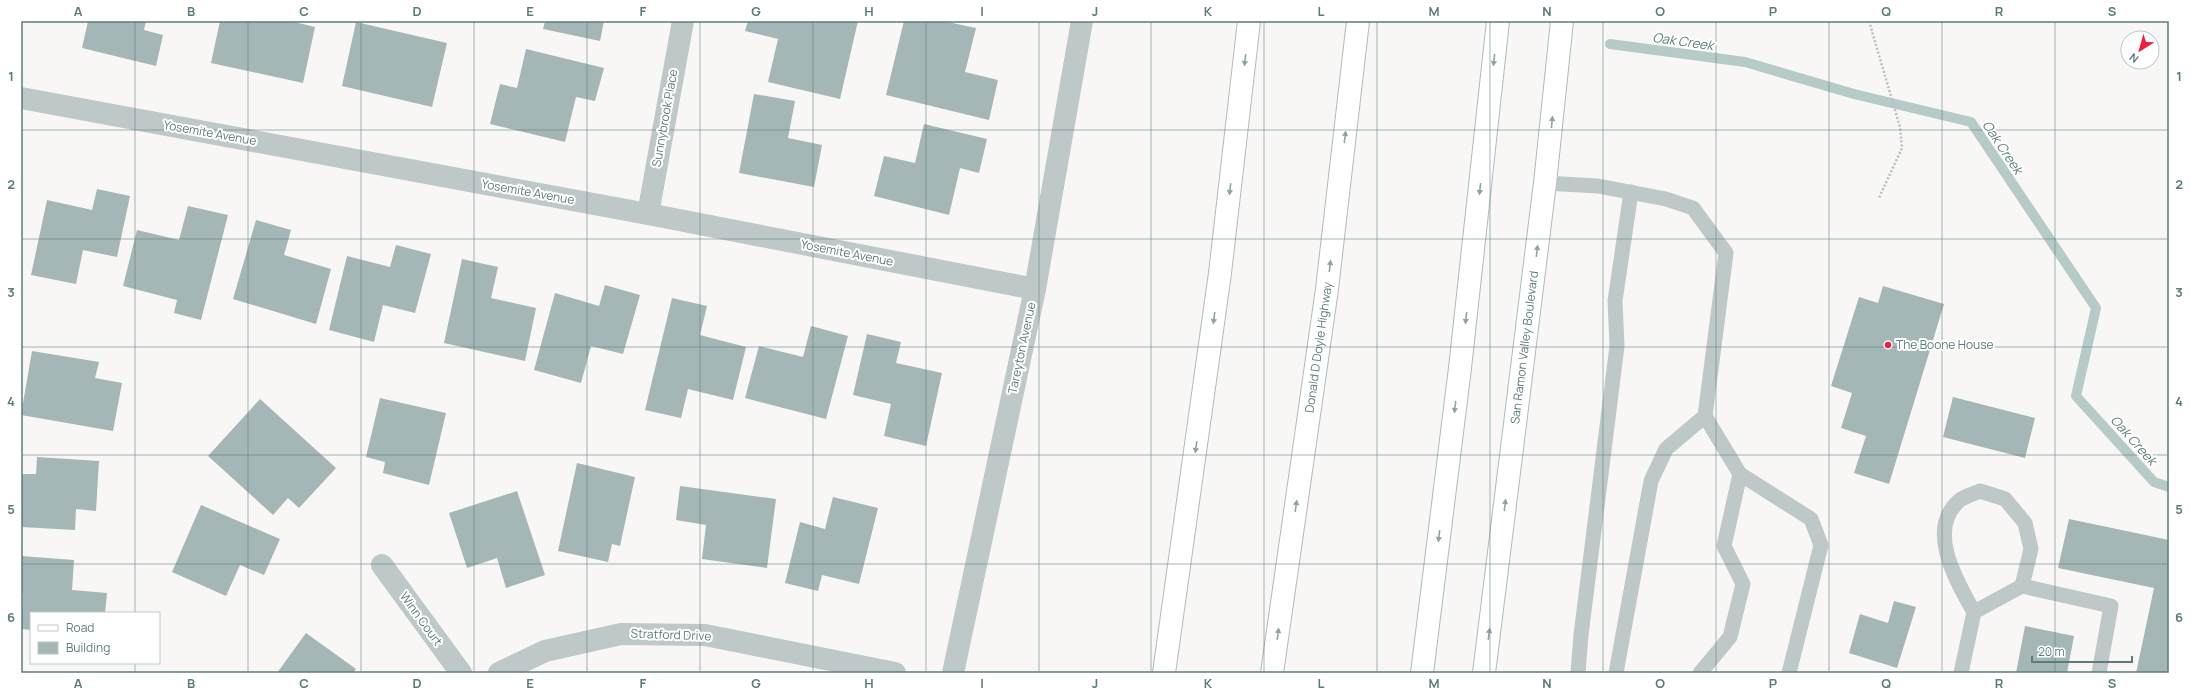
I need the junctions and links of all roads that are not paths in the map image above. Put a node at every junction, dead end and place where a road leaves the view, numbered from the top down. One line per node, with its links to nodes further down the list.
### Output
1 (683, 21): 10 (street, Sunnybrook Place)
2 (1082, 21): 11 (street, Tareyton Avenue)
3 (1249, 21): 21 (main road, one-way to 21)
4 (1358, 21): 22 (main road, Donald D Doyle Highway, one-way to 4)
5 (1498, 21): 23 (main road, one-way to 23)
6 (1562, 21): 8 (main road, San Ramon Valley Boulevard, one-way to 6)
7 (21, 98): 10 (street, Yosemite Avenue)
8 (1546, 183): 9 (lane); 24 (main road, San Ramon Valley Boulevard, one-way to 8)
9 (1631, 192): 12 (lane); 25 (lane)
10 (648, 214): 11 (street, Yosemite Avenue)
11 (1035, 289): 20 (street, Tareyton Avenue)
12 (1705, 416): 13 (lane); 26 (lane)
13 (1740, 474): 27 (lane); 28 (lane)
14 (382, 565): 17 (street, Winn Court)
15 (2022, 586): 16 (lane); 16 (lane); 30 (lane)
16 (1974, 612): 29 (lane)
17 (461, 673)
18 (499, 673): 19 (street, Stratford Drive)
19 (895, 673)
20 (953, 673)
21 (1164, 673)
22 (1272, 673)
23 (1422, 673)
24 (1484, 673)
25 (1578, 673)
26 (1616, 673)
27 (1700, 673)
28 (1789, 673)
29 (1961, 673)
30 (2098, 673)

